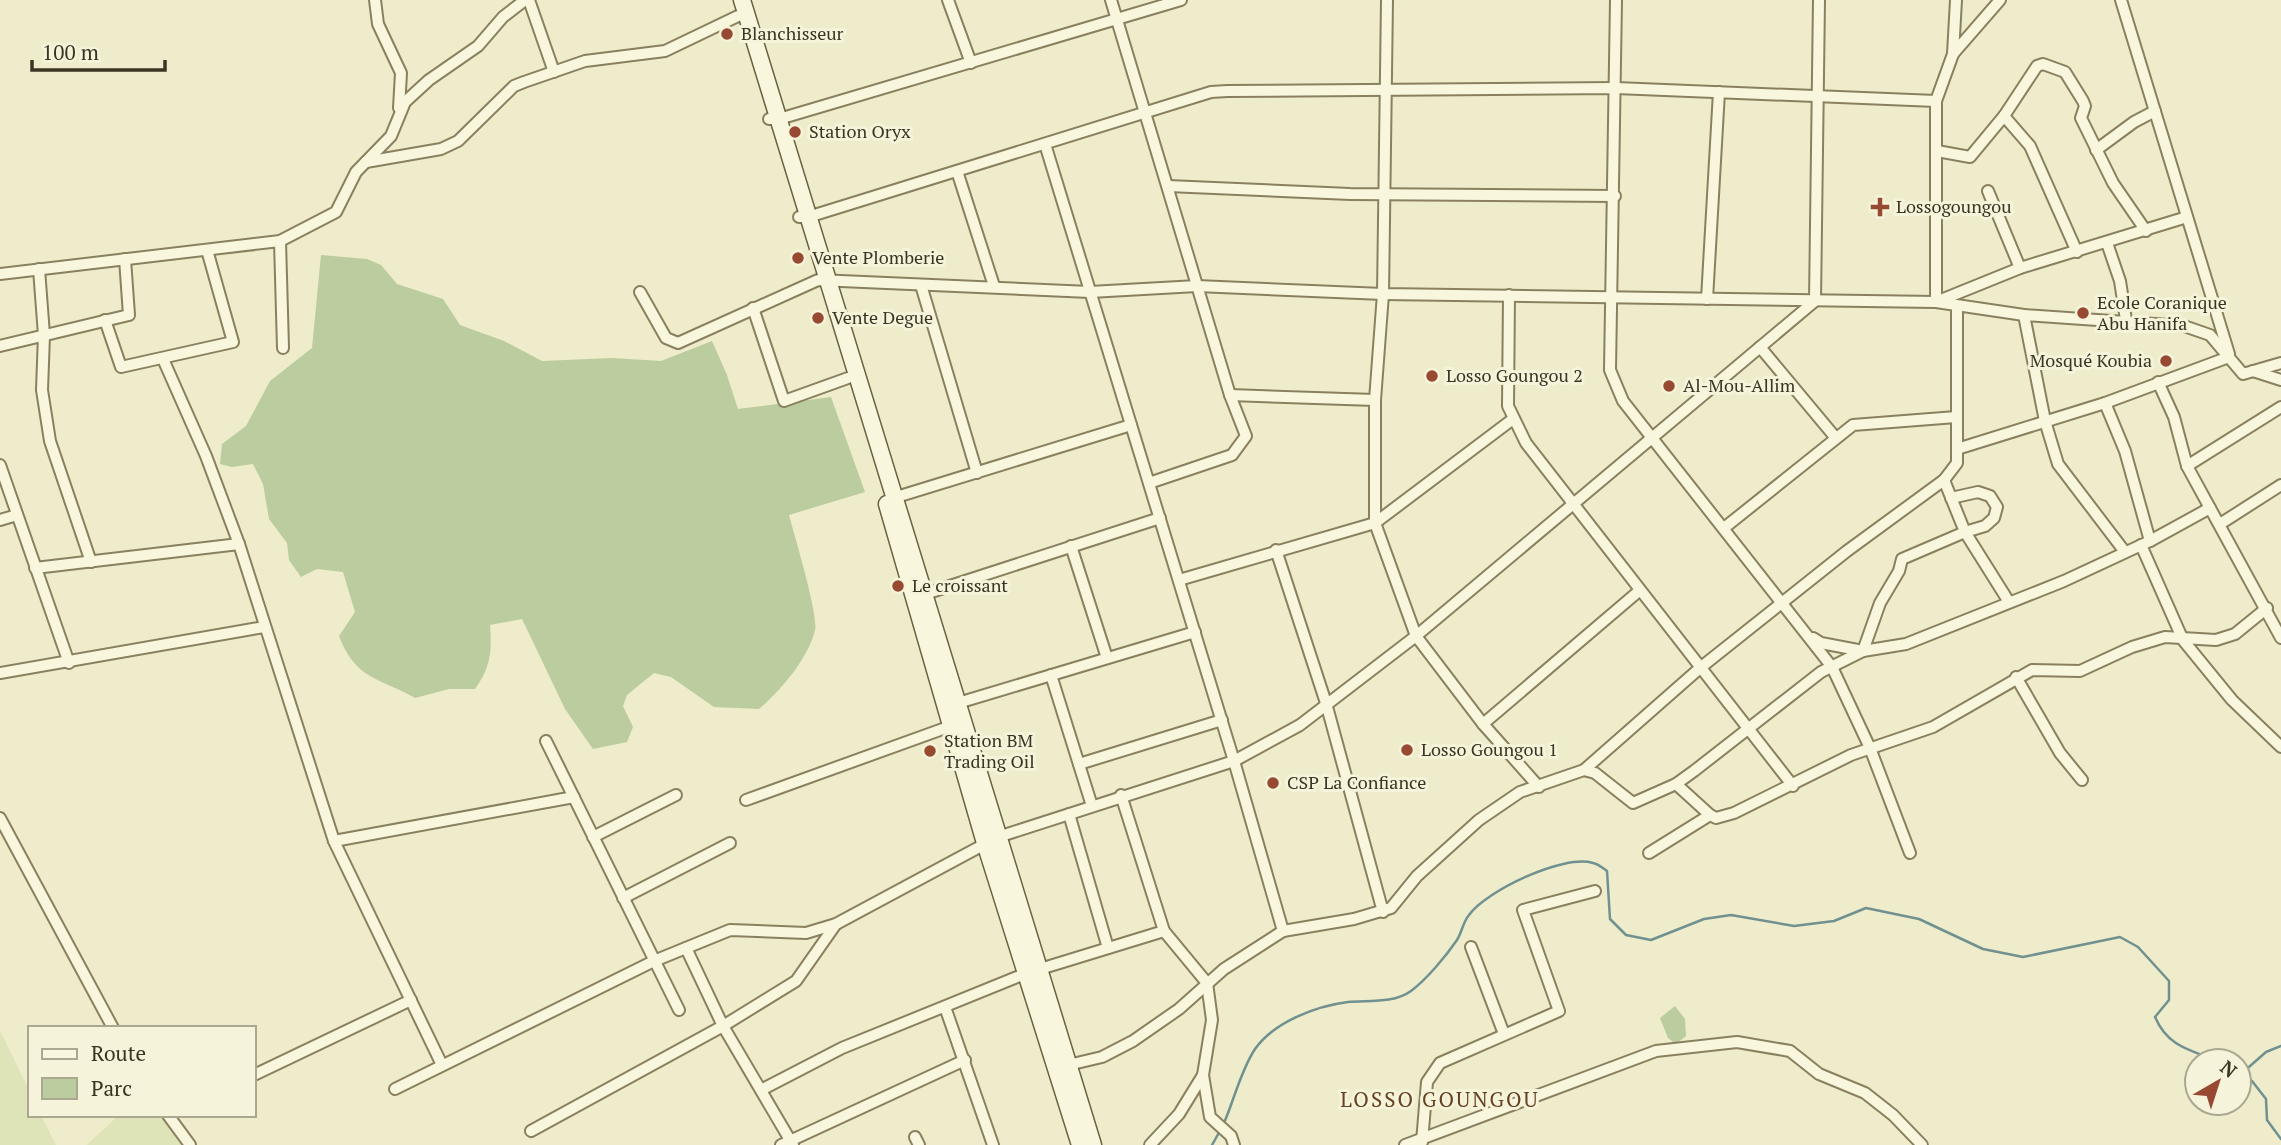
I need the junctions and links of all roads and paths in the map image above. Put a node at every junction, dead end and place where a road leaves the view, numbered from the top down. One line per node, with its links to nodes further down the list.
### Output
1 (374, 0): 26 (street)
2 (527, 0): 18 (street); 26 (street)
3 (732, 0): 14 (main road)
4 (742, 0): 28 (main road)
5 (948, 0): 17 (street)
6 (1111, 0): 15 (street)
7 (1181, 0): 15 (street)
8 (1387, 0): 20 (street)
9 (1616, 0): 19 (street)
10 (1819, 0): 22 (street)
11 (1956, 0): 16 (street)
12 (2000, 0): 16 (street)
13 (2121, 0): 24 (street)
14 (738, 16): 18 (street); 28 (main road)
15 (1118, 19): 17 (street); 25 (street)
16 (1953, 54): 23 (street)
17 (971, 64): 28 (street)
18 (554, 72): 32 (street)
19 (1616, 88): 20 (street); 21 (street); 37 (street)
20 (1385, 89): 25 (street); 36 (street)
21 (1719, 92): 22 (street); 58 (street)
22 (1815, 98): 23 (street); 59 (street)
23 (1936, 101): 31 (street)
24 (2155, 111): 30 (street); 38 (street)
25 (1145, 113): 29 (street); 34 (street)
26 (399, 114): 32 (street)
27 (2004, 116): 30 (street); 31 (street); 44 (street)
28 (774, 119): 39 (main road)
29 (1045, 144): 33 (street); 54 (street)
30 (2096, 150): 40 (street)
31 (1937, 151): 60 (street)
32 (366, 162): 41 (street)
33 (957, 171): 39 (street); 51 (street)
34 (1168, 186): 36 (street); 52 (street)
35 (1988, 191): 46 (street)
36 (1383, 194): 37 (street); 55 (street)
37 (1615, 196): 57 (street)
38 (2187, 216): 40 (street); 70 (street)
39 (804, 217): 49 (main road)
40 (2146, 231): 42 (street)
41 (281, 241): 43 (street); 69 (street)
42 (2107, 243): 44 (street); 65 (street)
43 (207, 250): 45 (street); 71 (street)
44 (2077, 252): 46 (street)
45 (125, 259): 47 (street); 64 (street)
46 (2020, 268): 60 (street)
47 (39, 269): 48 (street); 66 (street)
48 (0, 274)
49 (824, 281): 50 (street); 61 (street); 74 (main road); 95 (main road)
50 (921, 285): 51 (street); 90 (street)
51 (994, 286): 54 (street)
52 (1197, 286): 54 (street); 55 (street); 77 (street)
53 (640, 292): 61 (street)
54 (1090, 292): 84 (street)
55 (1383, 294): 56 (street); 78 (street)
56 (1509, 295): 57 (street); 82 (street)
57 (1612, 295): 58 (street); 85 (street)
58 (1707, 299): 59 (street)
59 (1815, 301): 60 (street); 68 (street)
60 (1936, 302): 62 (street)
61 (753, 308): 74 (street)
62 (1957, 308): 63 (street); 81 (street)
63 (2024, 315): 65 (street); 83 (street)
64 (105, 320): 66 (street); 71 (street)
65 (2126, 320): 70 (street)
66 (44, 335): 67 (street); 110 (street)
67 (0, 346)
68 (1760, 347): 85 (street); 86 (street)
69 (283, 348)
70 (2230, 357): 73 (street); 76 (street)
71 (163, 359): 106 (street)
72 (2281, 363): 73 (street)
73 (2253, 371): 75 (street)
74 (848, 378): 95 (main road)
75 (2281, 380)
76 (2158, 382): 79 (street); 89 (street)
77 (1230, 395): 78 (street); 92 (street)
78 (1375, 400): 101 (street)
79 (2105, 403): 83 (street); 105 (street)
80 (2281, 407): 89 (street)
81 (1956, 417): 86 (street); 87 (street)
82 (1513, 419): 96 (street); 101 (street)
83 (2045, 421): 87 (street); 109 (street)
84 (1131, 425): 90 (street); 92 (street)
85 (1653, 437): 96 (street); 103 (street)
86 (1835, 437): 103 (street)
87 (1957, 449): 91 (street)
88 (0, 466): 98 (street)
89 (2187, 466): 97 (street)
90 (977, 473): 95 (street)
91 (1944, 480): 94 (street); 116 (street)
92 (1149, 483): 99 (street)
93 (2281, 485): 102 (street)
94 (1951, 498): 104 (street); 104 (street)
95 (891, 499): 114 (main road)
96 (1572, 505): 113 (street); 121 (street)
97 (2210, 508): 102 (street); 105 (street)
98 (17, 515): 100 (street); 111 (street)
99 (1160, 517): 107 (street); 112 (street)
100 (0, 520)
101 (1375, 523): 108 (street); 121 (street)
102 (2220, 524): 117 (street)
103 (1724, 528): 116 (street)
104 (1965, 532): 115 (street); 124 (street)
105 (2146, 543): 109 (street); 123 (street)
106 (239, 544): 110 (street); 118 (street)
107 (1071, 546): 114 (street); 125 (street)
108 (1276, 550): 112 (street); 133 (street)
109 (2125, 552): 115 (street)
110 (91, 562): 111 (street)
111 (35, 568): 126 (street)
112 (1179, 579): 119 (street)
113 (1639, 591): 128 (street); 135 (street)
114 (919, 596): 132 (main road); 136 (main road)
115 (2009, 601): 124 (street)
116 (1782, 603): 120 (street); 128 (street)
117 (2267, 608): 122 (street); 123 (street)
118 (264, 627): 126 (street); 158 (street)
119 (1195, 632): 125 (street); 134 (street)
120 (1808, 634): 124 (street); 127 (street)
121 (1416, 636): 133 (street); 135 (street)
122 (2281, 638)
123 (2183, 640): 131 (street); 139 (street)
124 (1863, 651): 127 (street)
125 (1107, 658): 130 (street)
126 (69, 663): 129 (street)
127 (1832, 667): 137 (street); 140 (street)
128 (1700, 668): 137 (street); 143 (street)
129 (0, 673)
130 (1051, 675): 132 (street); 142 (street)
131 (2016, 677): 140 (street); 144 (street)
132 (958, 703): 157 (main road)
133 (1326, 703): 141 (street); 164 (street)
134 (1222, 720): 141 (street); 142 (street)
135 (1483, 724): 147 (street)
136 (951, 726): 151 (street); 157 (main road)
137 (1747, 728): 145 (street); 146 (street)
138 (546, 741): 150 (street)
139 (2281, 747)
140 (1870, 748): 146 (street); 161 (street)
141 (1234, 761): 149 (street); 167 (street)
142 (1079, 764): 152 (street)
143 (1584, 770): 145 (street); 147 (street)
144 (2082, 780)
145 (1676, 784): 154 (street)
146 (1793, 786): 154 (street)
147 (1539, 787): 164 (street)
148 (676, 795): 156 (street)
149 (1121, 795): 152 (street); 166 (street)
150 (573, 797): 156 (street); 158 (street)
151 (746, 800)
152 (1092, 806): 153 (street)
153 (1069, 814): 157 (street); 170 (street)
154 (1710, 815): 160 (street)
155 (0, 818): 177 (street)
156 (593, 837): 163 (street)
157 (992, 840): 165 (street); 172 (main road)
158 (334, 841): 174 (street)
159 (730, 843): 163 (street)
160 (1649, 853)
161 (1910, 853)
162 (1595, 891): 179 (street)
163 (623, 898): 171 (street)
164 (1383, 912): 167 (street)
165 (836, 924): 169 (street); 178 (street)
166 (1164, 931): 170 (street); 173 (street)
167 (1283, 931): 173 (street)
168 (1471, 947): 179 (street)
169 (686, 948): 171 (street); 178 (street)
170 (1108, 948): 172 (street)
171 (654, 961): 176 (street); 181 (street)
172 (1033, 971): 175 (street); 182 (main road)
173 (1207, 983): 182 (street); 184 (street)
174 (411, 1000): 181 (street); 183 (street)
175 (944, 1007): 180 (street); 186 (street)
176 (678, 1010)
177 (112, 1026)
178 (723, 1026): 186 (street); 188 (street)
179 (1504, 1034): 189 (street)
180 (964, 1059): 190 (street); 192 (street)
181 (442, 1065): 185 (street)
182 (1063, 1066): 193 (main road); 194 (main road)
183 (256, 1074)
184 (1203, 1075): 195 (street); 196 (street)
185 (395, 1088)
186 (761, 1090): 190 (street)
187 (170, 1117): 191 (street)
188 (531, 1130)
189 (1422, 1142): 197 (street); 198 (street)
190 (788, 1143)
191 (190, 1145)
192 (993, 1145)
193 (1080, 1145)
194 (1093, 1145)
195 (1150, 1145)
196 (1234, 1145)
197 (1405, 1145)
198 (1922, 1145)

